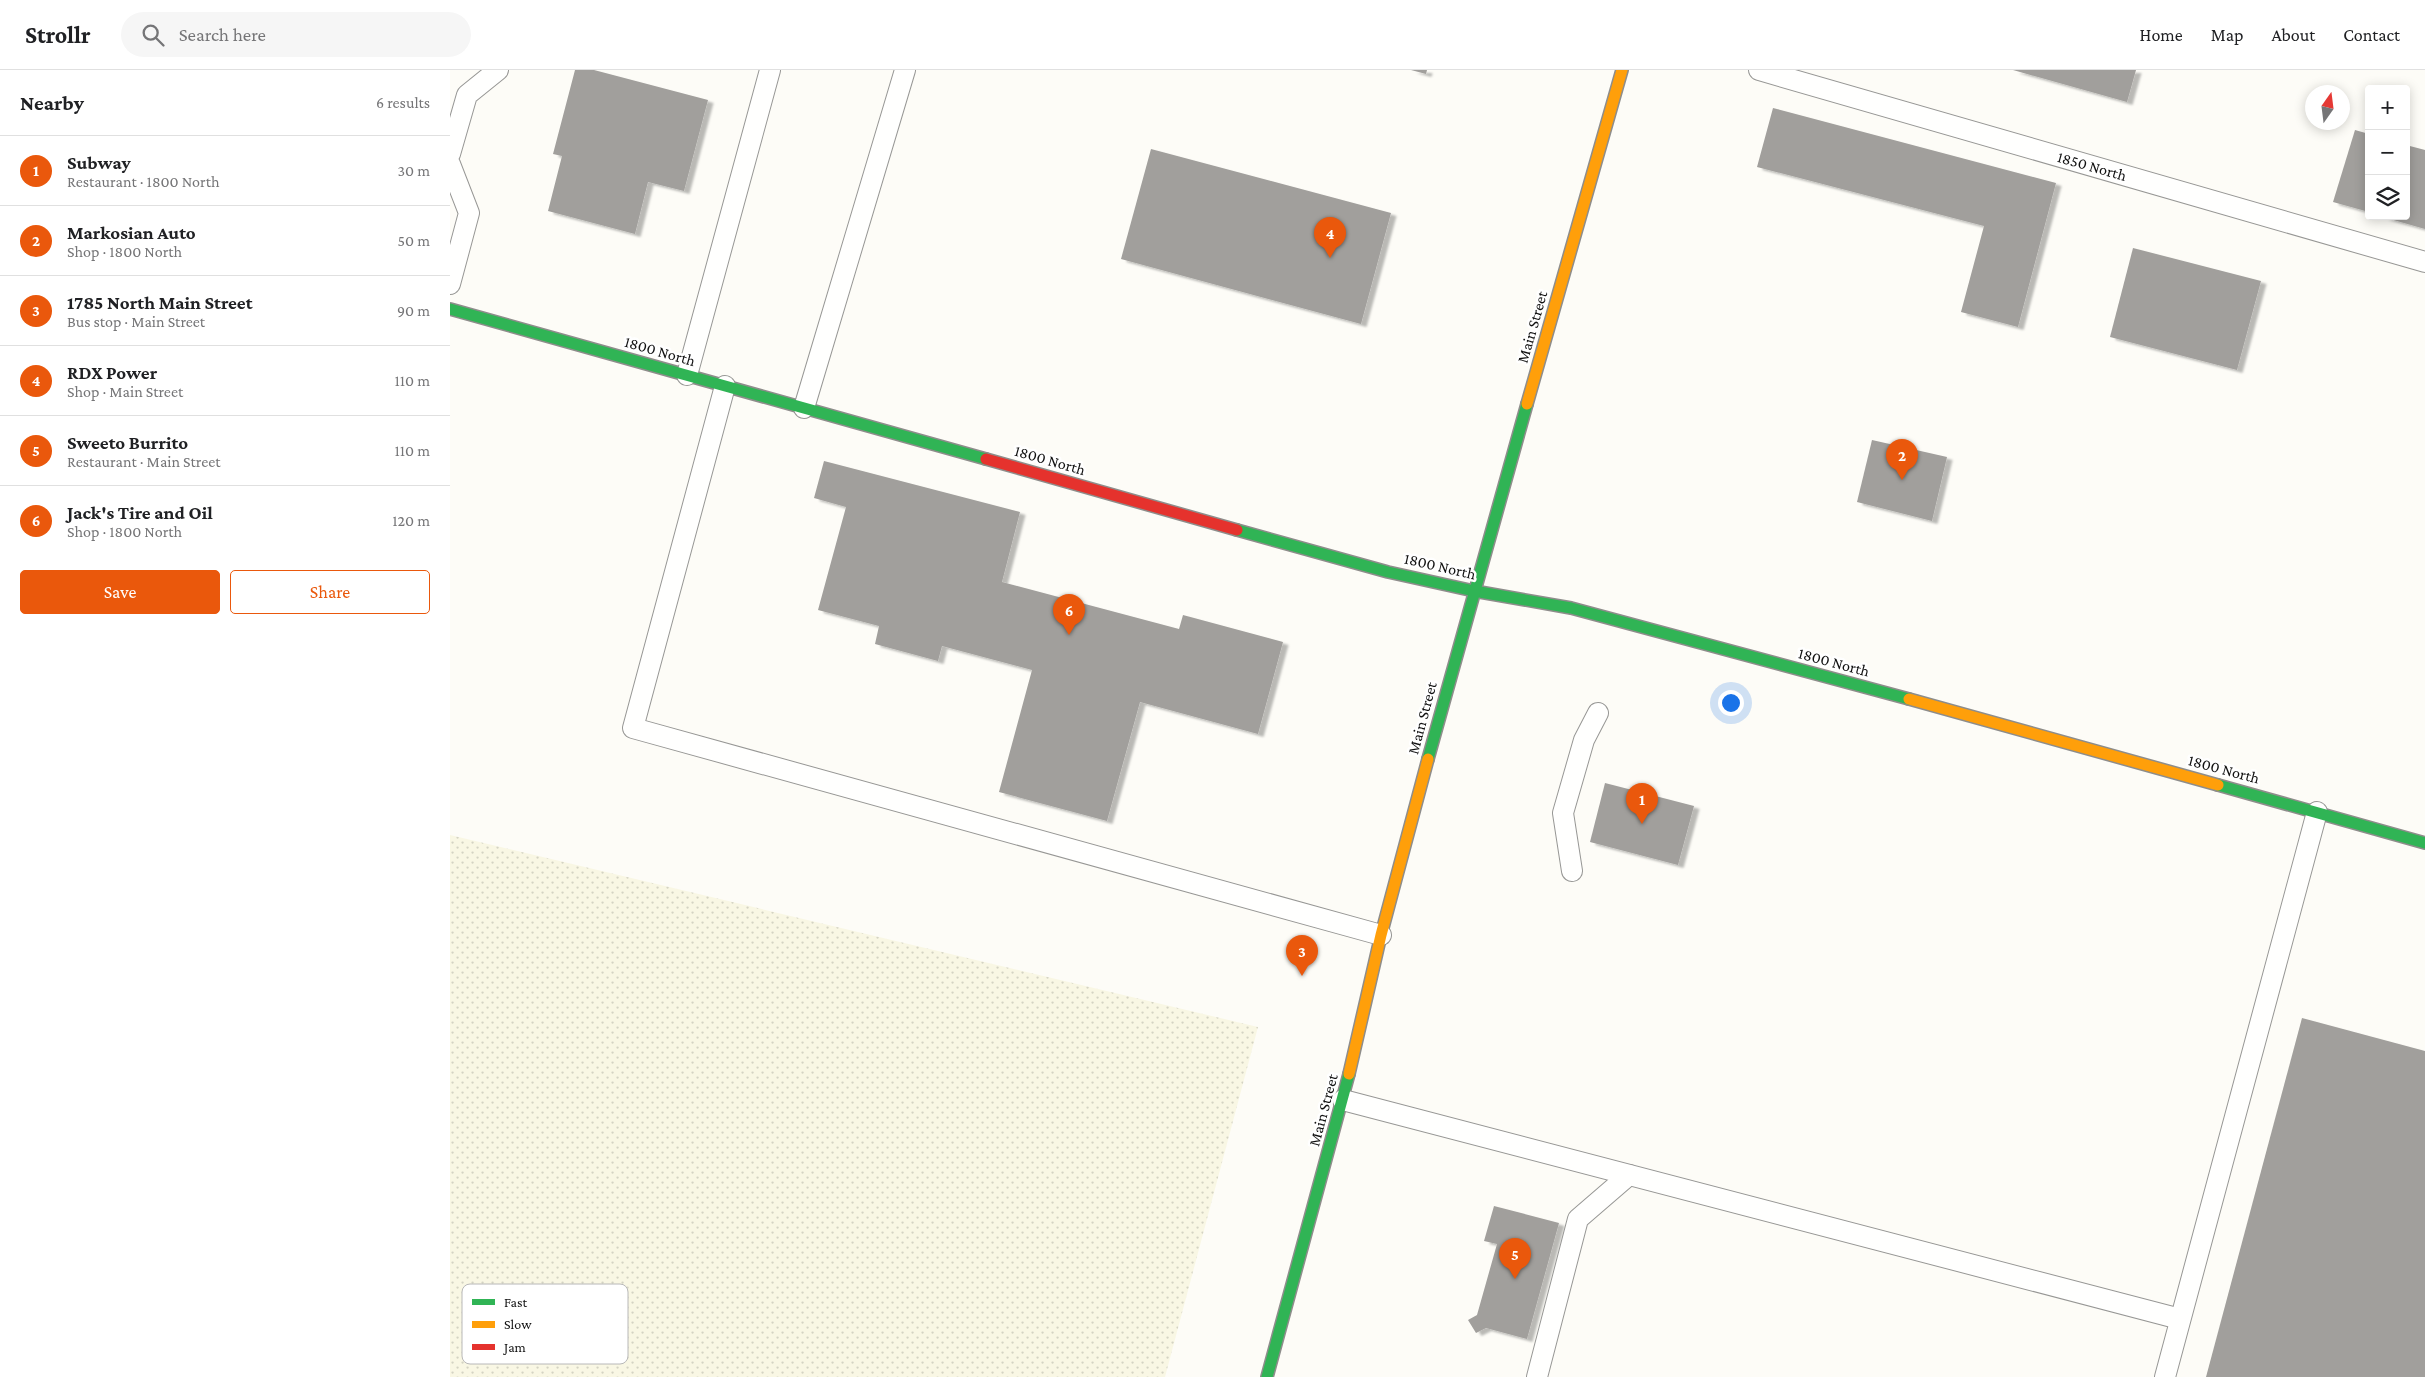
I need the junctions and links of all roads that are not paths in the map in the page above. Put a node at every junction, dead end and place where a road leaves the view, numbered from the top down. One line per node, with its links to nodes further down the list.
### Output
1 (498, 70): 6 (lane)
2 (770, 70): 11 (lane)
3 (905, 70): 13 (lane)
4 (1622, 70): 14 (street, Main Street)
5 (1759, 70): 8 (lane, 1850 North)
6 (450, 154)
7 (450, 164): 9 (lane)
8 (2425, 262)
9 (450, 284)
10 (450, 309): 11 (street, 1800 North)
11 (687, 375): 12 (street, 1800 North)
12 (725, 386): 13 (street, 1800 North); 19 (lane)
13 (804, 408): 14 (street, 1800 North)
14 (1474, 591): 16 (street, 1800 North); 19 (street, Main Street)
15 (1598, 713): 18 (lane)
16 (2317, 812): 17 (street, 1800 North); 22 (lane)
17 (2425, 843)
18 (1572, 871)
19 (1381, 936): 20 (street, Main Street)
20 (1343, 1100): 21 (lane); 23 (street, Main Street)
21 (1628, 1175): 22 (lane); 24 (lane)
22 (2180, 1319): 25 (lane)
23 (1267, 1377)
24 (1537, 1377)
25 (2165, 1377)

